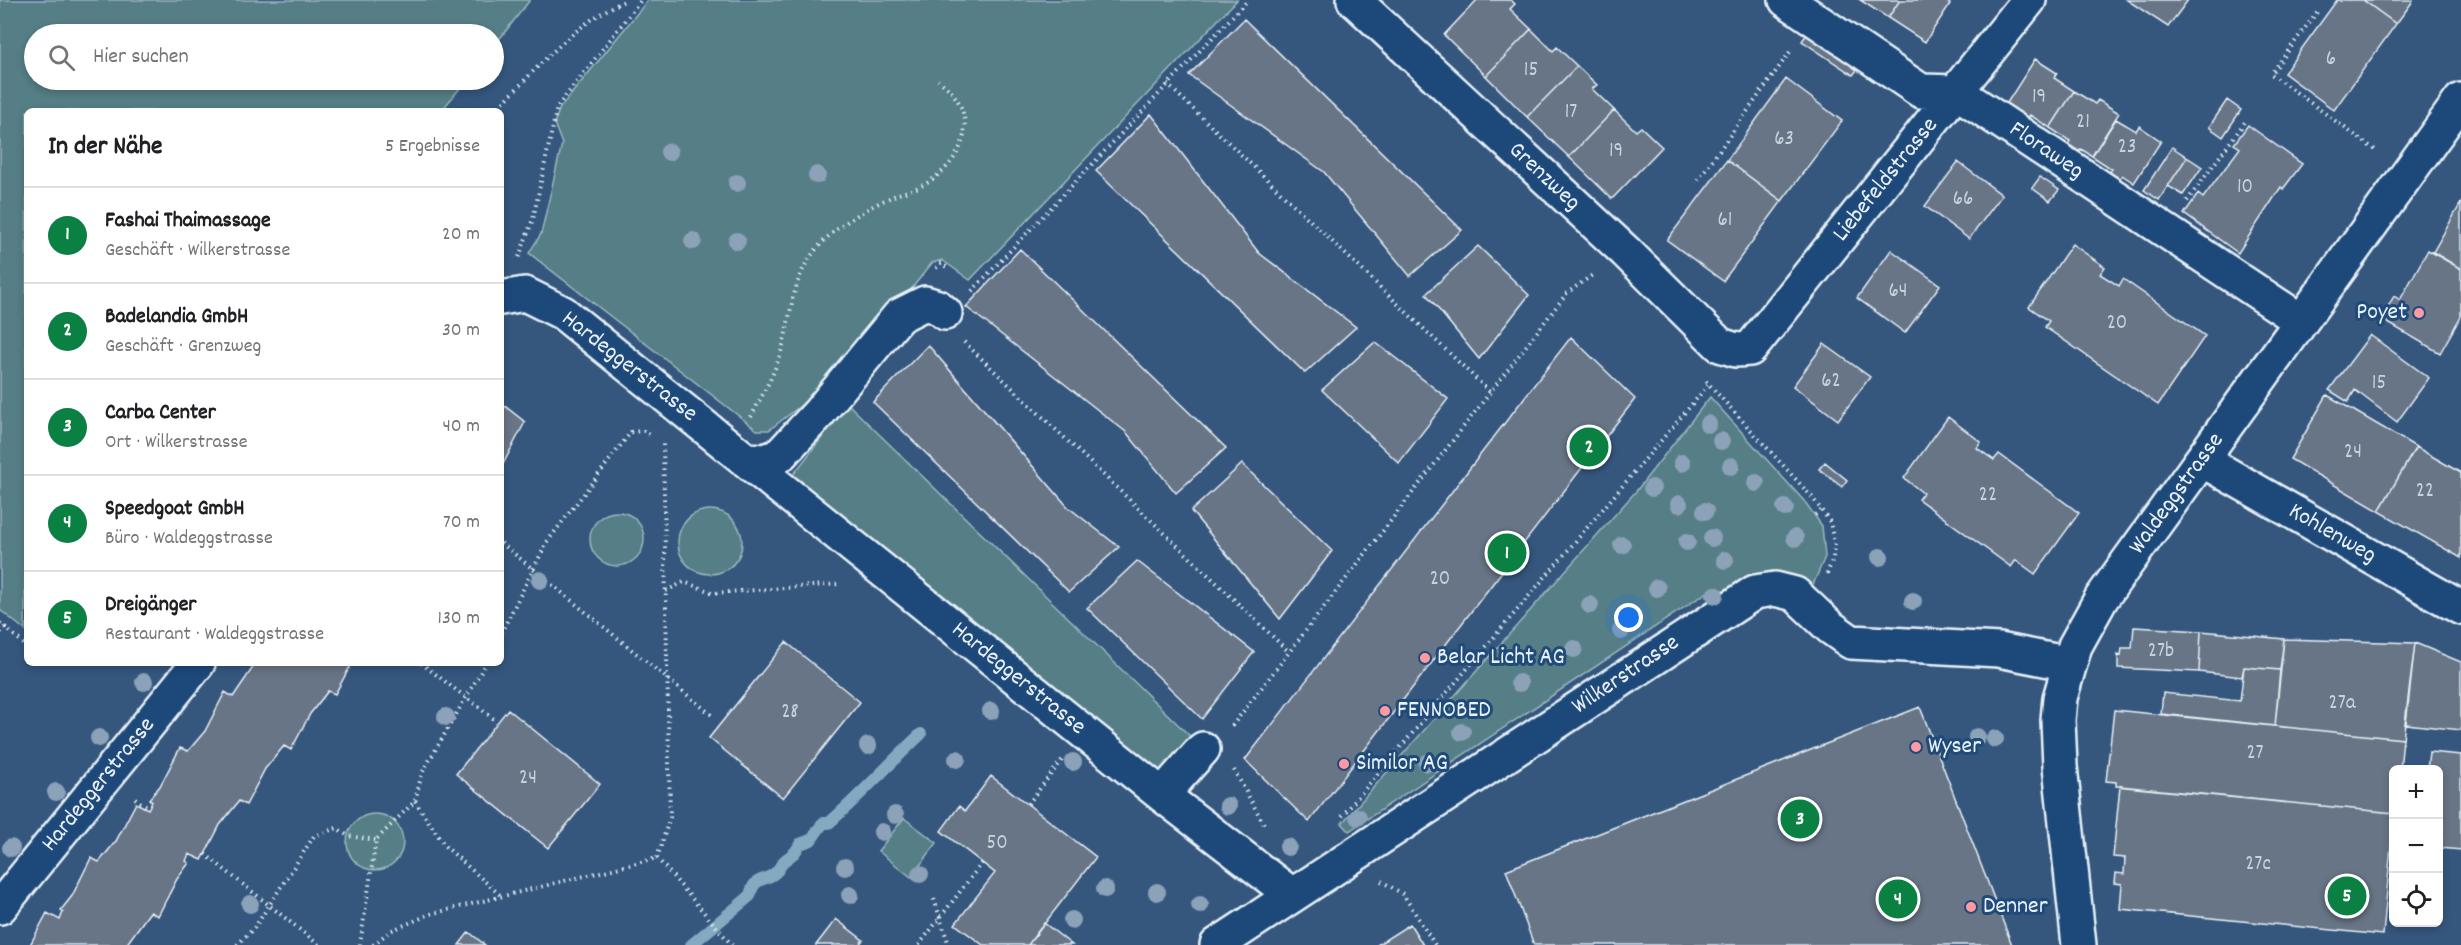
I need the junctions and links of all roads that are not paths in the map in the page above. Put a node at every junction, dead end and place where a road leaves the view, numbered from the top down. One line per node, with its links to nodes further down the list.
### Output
1 (1354, 0): 9 (street, Grenzweg)
2 (1786, 0): 4 (street)
3 (2029, 0): 4 (street, Liebefeldstrasse)
4 (1957, 92): 8 (street, Floraweg); 9 (street, Liebefeldstrasse)
5 (2461, 100): 8 (street, Waldeggstrasse)
6 (506, 297): 10 (street, Hardeggerstrasse)
7 (956, 305): 10 (street)
8 (2301, 321): 11 (street, Waldeggstrasse)
9 (1736, 350)
10 (741, 455): 16 (street, Hardeggerstrasse)
11 (2202, 460): 12 (street, Kohlenweg); 13 (street, Waldeggstrasse)
12 (2461, 608)
13 (2070, 664): 17 (street, Wilkerstrasse); 20 (street, Waldeggstrasse)
14 (196, 666): 18 (street, Hardeggerstrasse)
15 (1215, 741): 16 (street)
16 (1162, 795): 17 (street, Hardeggerstrasse)
17 (1292, 895): 19 (street, Wilkerstrasse)
18 (0, 907)
19 (1217, 945)
20 (2079, 945)

